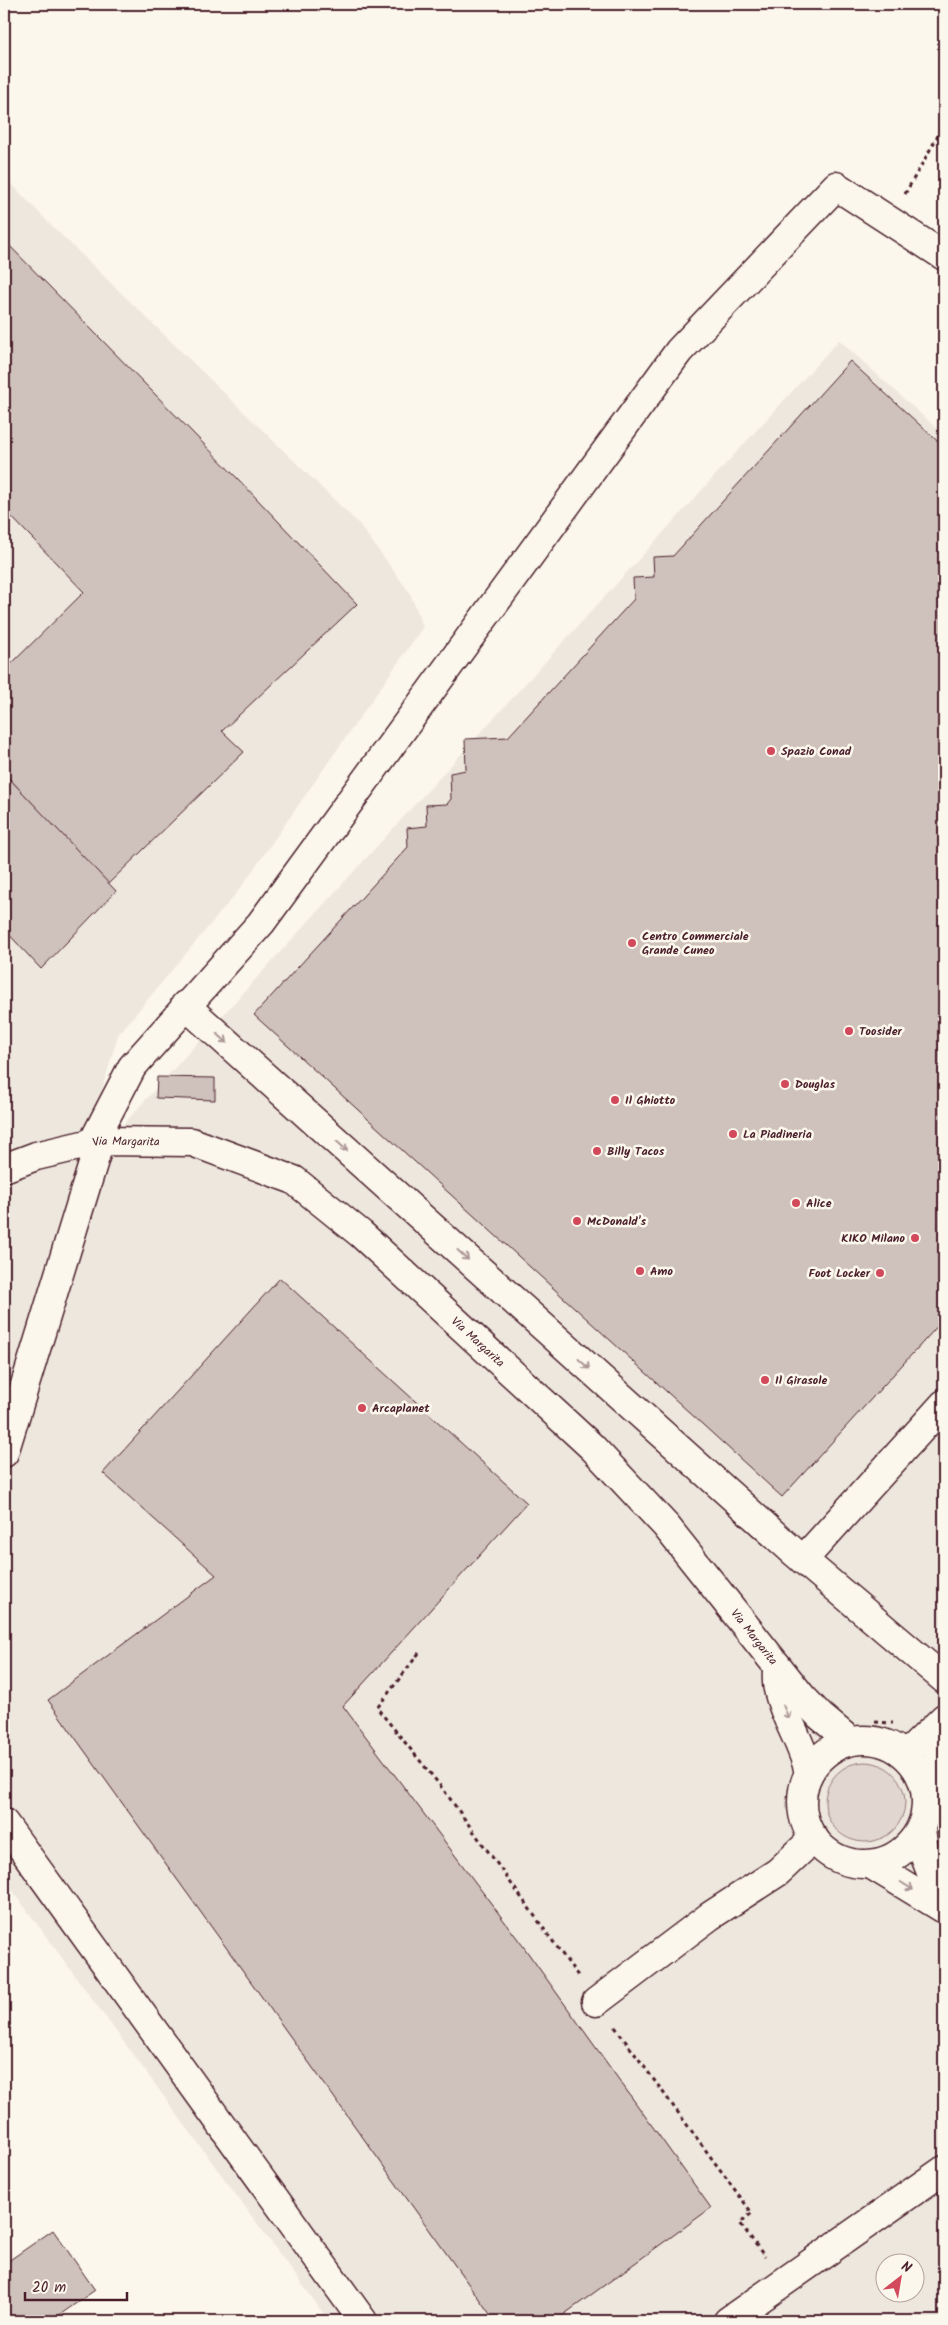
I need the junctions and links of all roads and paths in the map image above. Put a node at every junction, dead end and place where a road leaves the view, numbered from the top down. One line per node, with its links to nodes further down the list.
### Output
1 (944, 125): 2 (path)
2 (890, 221): 3 (lane); 4 (lane)
3 (944, 256)
4 (185, 1005): 5 (lane); 9 (lane, one-way to 9)
5 (96, 1142): 6 (lane, Via Margarita); 8 (lane); 11 (lane, Via Margarita)
6 (4, 1168)
7 (944, 1404): 9 (lane)
8 (4, 1453)
9 (803, 1560): 12 (lane)
10 (419, 1652): 26 (path)
11 (777, 1664): 14 (lane, Via Margarita); 17 (lane, one-way to 17)
12 (944, 1679)
13 (944, 1718): 16 (lane)
14 (850, 1741): 16 (lane); 17 (lane)
15 (944, 1747): 18 (lane)
16 (906, 1755): 18 (lane)
17 (809, 1773): 21 (lane)
18 (926, 1789): 20 (lane)
19 (4, 1823): 29 (lane)
20 (921, 1829): 23 (lane); 25 (lane)
21 (814, 1838): 22 (lane); 24 (lane)
22 (834, 1856): 23 (lane); 24 (lane)
23 (870, 1864): 25 (lane, one-way to 25)
24 (778, 1872): 26 (lane)
25 (944, 1908)
26 (596, 2002): 28 (path)
27 (944, 2170): 30 (lane)
28 (745, 2233)
29 (363, 2321)
30 (728, 2321)

